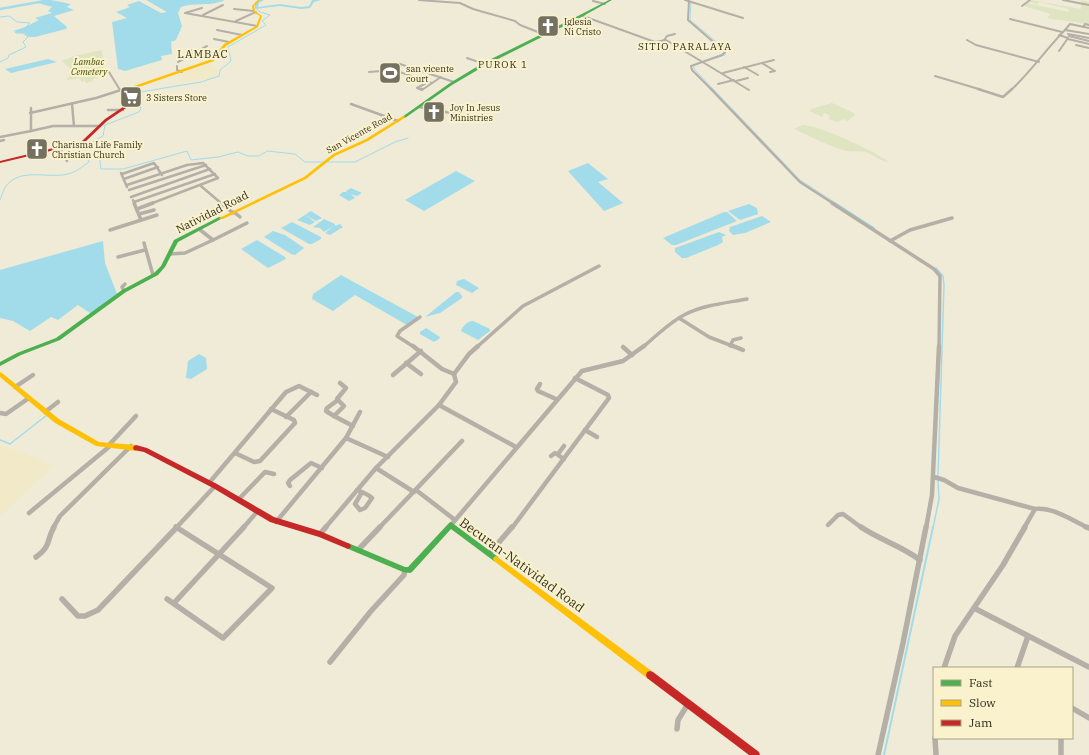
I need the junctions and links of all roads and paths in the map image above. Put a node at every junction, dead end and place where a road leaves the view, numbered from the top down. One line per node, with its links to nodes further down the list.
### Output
1 (259, 0): 15 (street)
2 (419, 0): 27 (street)
3 (612, 0): 9 (street, San Vicente Road)
4 (685, 0): 8 (street)
5 (1030, 0): 12 (street)
6 (1063, 0): 11 (street)
7 (593, 1): 9 (street)
8 (689, 1): 18 (street); 51 (street)
9 (605, 4): 17 (street, San Vicente Road)
10 (223, 5): 16 (street)
11 (1089, 5)
12 (1022, 6)
13 (202, 8): 16 (street)
14 (234, 9): 15 (street)
15 (255, 11): 20 (street); 22 (street)
16 (202, 15): 20 (street)
17 (583, 16): 27 (street, San Vicente Road); 35 (street)
18 (743, 18)
19 (1010, 19): 26 (street)
20 (235, 21): 22 (street)
21 (1089, 25): 23 (street)
22 (257, 26): 31 (street)
23 (1079, 28): 25 (street); 25 (street); 29 (street); 29 (street); 30 (street)
24 (217, 30): 31 (street)
25 (1089, 30)
26 (1062, 32): 29 (street); 32 (street)
27 (543, 34): 55 (street, San Vicente Road)
28 (675, 34): 35 (street)
29 (1068, 34): 32 (street); 33 (street); 37 (street); 39 (street); 45 (street)
30 (1089, 34)
31 (242, 35): 38 (street)
32 (1059, 35): 53 (street)
33 (1089, 38)
34 (214, 39): 38 (street)
35 (664, 40): 51 (street)
36 (967, 40): 53 (street)
37 (1089, 41)
38 (230, 42): 46 (street)
39 (1089, 44)
40 (1076, 45): 42 (street)
41 (207, 46): 44 (street)
42 (1089, 48)
43 (191, 50): 44 (street)
44 (198, 51): 46 (street); 48 (street)
45 (1059, 51)
46 (218, 55): 60 (street)
47 (182, 56): 48 (street)
48 (187, 57): 52 (street)
49 (467, 58): 55 (street)
50 (774, 60): 54 (street)
51 (703, 61): 63 (street); 123 (street)
52 (178, 62)
53 (1039, 62): 66 (street)
54 (762, 63): 57 (street); 62 (street)
55 (485, 64): 58 (street); 71 (street, San Vicente Road)
56 (177, 66): 60 (street)
57 (744, 67): 63 (street); 65 (street)
58 (497, 68)
59 (391, 69): 70 (street)
60 (182, 72): 74 (street)
61 (369, 72): 67 (street)
62 (770, 72)
63 (723, 73): 69 (street)
64 (88, 75): 75 (street)
65 (758, 75)
66 (935, 76)
67 (441, 77): 71 (street); 72 (street)
68 (748, 78): 69 (street)
69 (735, 81): 73 (street); 76 (street)
70 (428, 82): 72 (street); 72 (street)
71 (454, 82): 79 (street, San Vicente Road)
72 (432, 84)
73 (718, 84)
74 (132, 87): 75 (street); 82 (street)
75 (120, 90): 77 (street)
76 (749, 90)
77 (72, 104): 83 (street); 86 (street)
78 (351, 104): 85 (street)
79 (418, 107): 84 (street); 85 (street, San Vicente Road)
80 (31, 108): 83 (street)
81 (108, 110): 82 (street)
82 (123, 110): 87 (street)
83 (30, 113): 88 (street)
84 (456, 114)
85 (398, 121): 95 (street, San Vicente Road)
86 (74, 126): 87 (street); 88 (street)
87 (99, 126): 92 (street)
88 (31, 131): 89 (street)
89 (0, 137)
90 (4, 140): 91 (street)
91 (0, 141)
92 (60, 148): 93 (street); 94 (street)
93 (0, 162)
94 (67, 162)
95 (326, 162): 113 (street, Natividad Road)
96 (206, 165): 98 (street); 99 (street); 101 (street)
97 (158, 167): 99 (street); 102 (street); 102 (street)
98 (210, 169): 100 (street); 103 (street)
99 (161, 173): 101 (street); 104 (street)
100 (215, 174): 105 (street); 106 (street)
101 (165, 178): 103 (street); 107 (street)
102 (124, 179): 104 (street)
103 (168, 184): 106 (street); 109 (street)
104 (127, 185): 107 (street)
105 (201, 186): 108 (street); 113 (street)
106 (173, 189): 108 (street); 110 (street)
107 (129, 190): 109 (street)
108 (177, 194): 111 (street)
109 (132, 196): 110 (street)
110 (134, 202): 111 (street)
111 (136, 209): 114 (street)
112 (154, 210): 114 (street)
113 (233, 212): 116 (street); 120 (street, Natividad Road)
114 (139, 214): 118 (street)
115 (157, 215): 118 (street)
116 (240, 217)
117 (952, 218): 123 (street)
118 (141, 220): 121 (street)
119 (247, 223): 122 (street)
120 (199, 229): 122 (street); 126 (street, Natividad Road)
121 (110, 230)
122 (213, 240): 126 (street)
123 (891, 240): 183 (street)
124 (144, 242): 125 (street)
125 (145, 250): 127 (street); 129 (street)
126 (170, 254): 129 (street, Natividad Road)
127 (118, 257)
128 (599, 266): 145 (street)
129 (153, 275): 131 (street, Natividad Road)
130 (125, 284): 131 (street)
131 (124, 291): 141 (street, Natividad Road)
132 (747, 299): 134 (street)
133 (420, 317): 139 (street)
134 (679, 318): 136 (street); 140 (street)
135 (741, 338): 136 (street)
136 (730, 346): 138 (street)
137 (623, 347): 140 (street)
138 (743, 350)
139 (421, 351): 142 (street); 145 (street)
140 (632, 355): 148 (street)
141 (0, 364)
142 (406, 364): 144 (street); 147 (street)
143 (0, 374): 151 (street)
144 (421, 374)
145 (454, 374): 158 (street)
146 (33, 375): 151 (street)
147 (393, 376)
148 (575, 378): 156 (street); 167 (street)
149 (340, 383): 155 (street)
150 (540, 384): 156 (street)
151 (15, 387): 154 (street)
152 (311, 392): 153 (street); 159 (street); 165 (street)
153 (317, 395)
154 (29, 398): 160 (street); 162 (street)
155 (337, 399): 164 (street); 164 (street)
156 (556, 399): 174 (street)
157 (58, 402): 160 (street)
158 (440, 405): 174 (street); 178 (street)
159 (271, 409): 165 (street); 175 (street)
160 (45, 412): 171 (street)
161 (360, 412): 166 (street)
162 (0, 413)
163 (136, 416): 171 (street)
164 (334, 416): 166 (street)
165 (286, 417): 175 (street)
166 (353, 426): 169 (street)
167 (585, 430): 168 (street); 179 (street)
168 (597, 437)
169 (346, 438): 178 (street); 180 (street)
170 (462, 441): 187 (street)
171 (109, 446): 172 (street); 191 (street)
172 (131, 446): 184 (street); 203 (street)
173 (564, 446): 176 (street)
174 (516, 447): 193 (street)
175 (236, 453): 184 (street)
176 (558, 454): 177 (street); 179 (street)
177 (551, 456)
178 (388, 457): 181 (street)
179 (564, 459): 202 (street)
180 (322, 468): 185 (street); 194 (street)
181 (376, 468): 186 (street); 187 (street)
182 (274, 474): 189 (street)
183 (934, 476): 190 (street); 204 (street)
184 (212, 485): 189 (street); 197 (street)
185 (290, 486)
186 (357, 490): 188 (street); 199 (street)
187 (415, 491): 193 (street); 200 (street)
188 (362, 492)
189 (238, 500): 192 (street)
190 (1035, 509): 198 (street); 209 (street)
191 (29, 512)
192 (257, 512): 194 (street); 201 (street)
193 (455, 520): 195 (street)
194 (276, 522): 199 (street)
195 (451, 525): 202 (street, Becuran-Natividad Road); 205 (street, Becuran-Natividad Road)
196 (828, 525): 204 (street)
197 (176, 527): 201 (street); 206 (street)
198 (1089, 528)
199 (320, 534): 200 (street)
200 (358, 550): 205 (street)
201 (218, 553): 208 (street); 208 (street)
202 (489, 554): 215 (street, Becuran-Natividad Road)
203 (36, 557)
204 (920, 560): 222 (street)
205 (405, 570): 211 (street)
206 (62, 599)
207 (167, 599): 208 (street)
208 (174, 603)
209 (974, 608): 210 (street); 212 (street)
210 (1028, 636): 213 (street); 214 (street)
211 (330, 662)
212 (944, 667)
213 (1017, 667)
214 (1089, 667)
215 (688, 703): 218 (street); 221 (street, Becuran-Natividad Road)
216 (1073, 709): 217 (street)
217 (1089, 718)
218 (677, 729)
219 (936, 739): 223 (street)
220 (1060, 739): 224 (street)
221 (756, 755)
222 (878, 755)
223 (936, 755)
224 (1061, 755)

